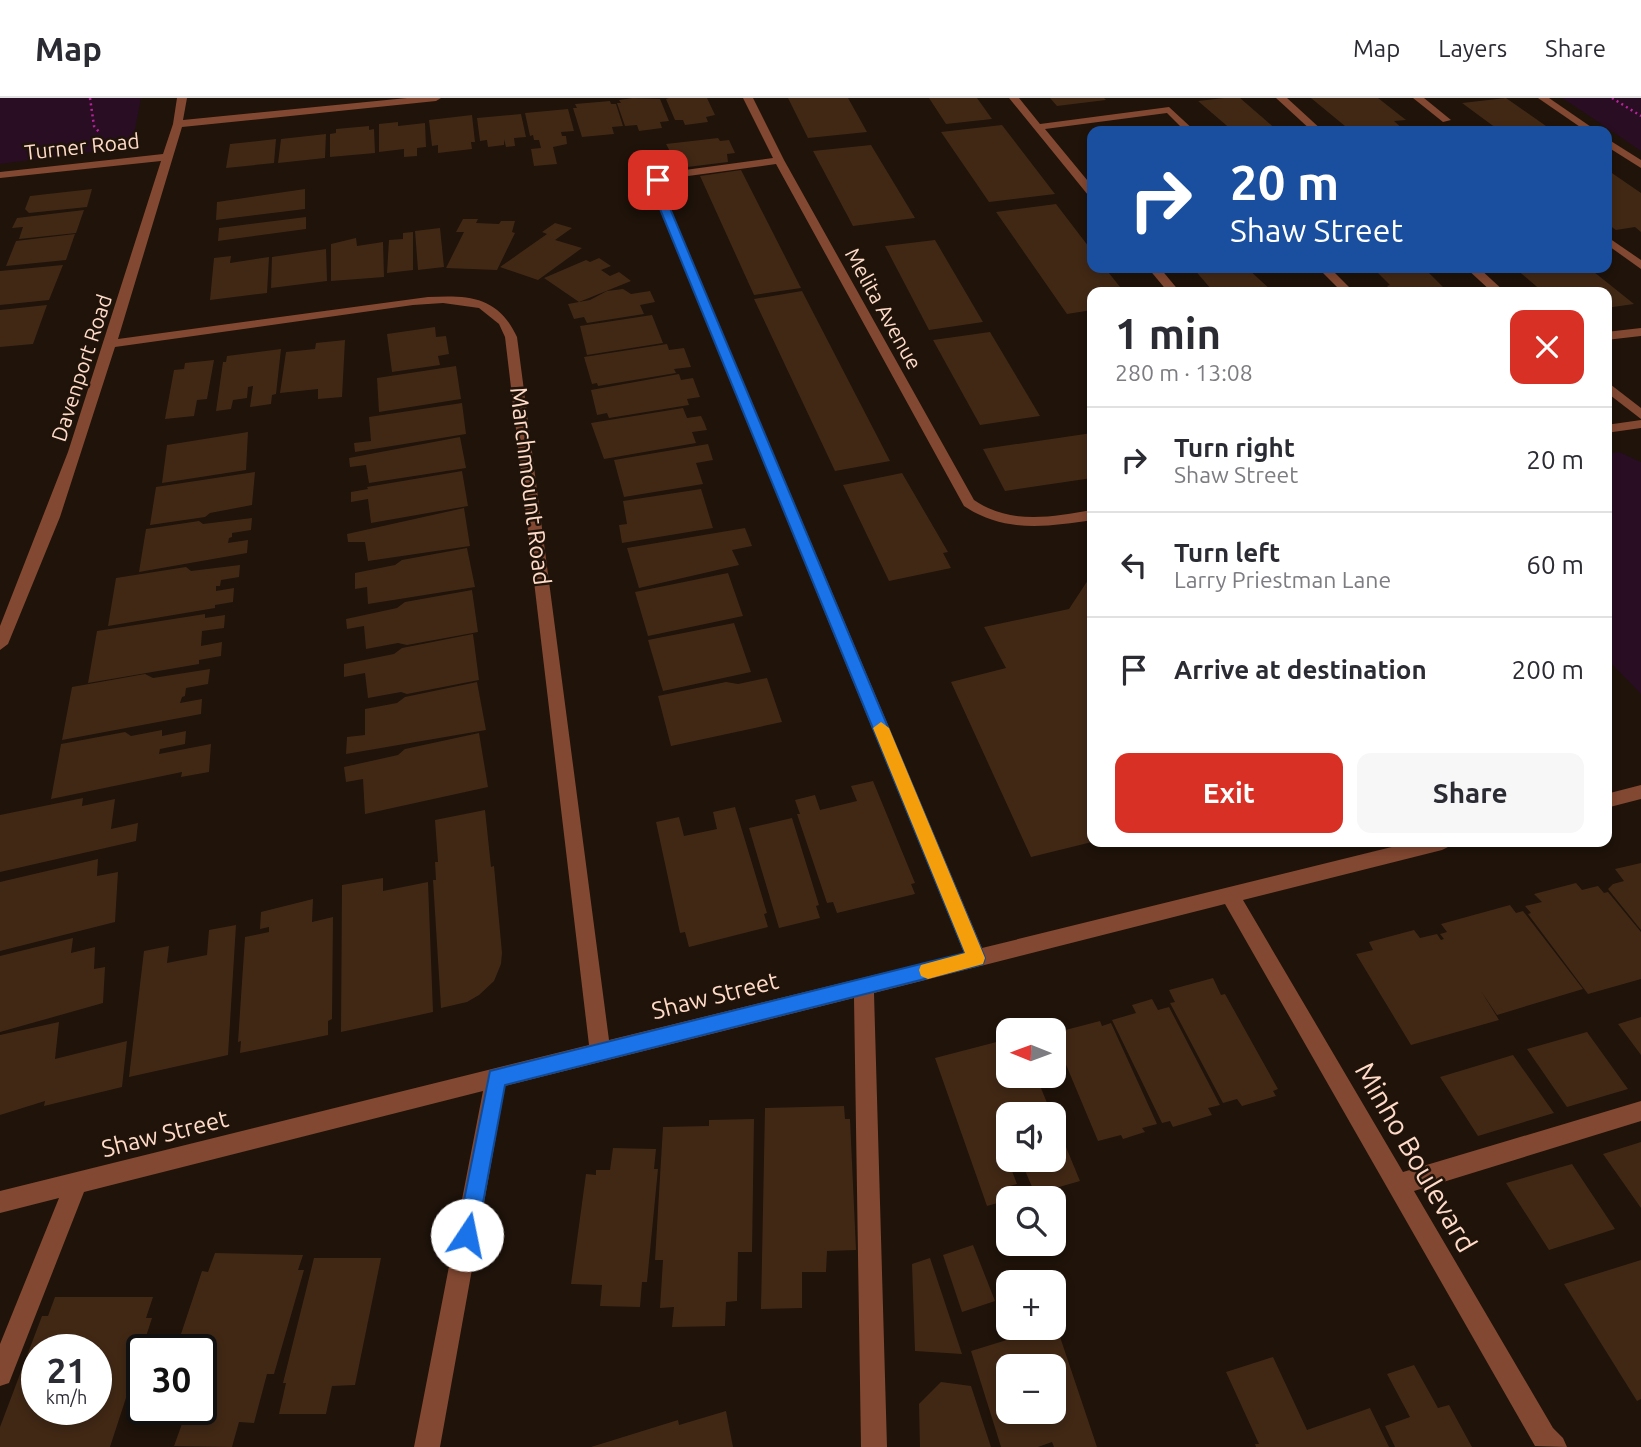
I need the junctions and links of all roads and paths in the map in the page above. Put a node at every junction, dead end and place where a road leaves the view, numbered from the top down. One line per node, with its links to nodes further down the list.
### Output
1 (90, 98): 19 (path)
2 (182, 98): 14 (street, Davenport Road)
3 (436, 98): 14 (street)
4 (748, 98): 22 (street, Melita Avenue)
5 (1014, 98): 18 (street)
6 (1157, 98): 11 (street)
7 (1280, 98): 16 (street)
8 (1418, 98): 13 (street)
9 (1543, 98): 17 (street)
10 (1612, 98): 12 (path)
11 (1169, 110): 15 (street); 18 (street)
12 (1641, 116)
13 (1446, 120)
14 (178, 124): 21 (street, Davenport Road)
15 (1185, 126)
16 (1312, 126)
17 (1585, 126)
18 (1037, 127): 25 (street)
19 (100, 133)
20 (1612, 145): 23 (street)
21 (168, 156): 24 (street, Turner Road); 36 (street, Davenport Road)
22 (779, 160): 41 (street, Melita Avenue); 47 (street)
23 (1641, 165)
24 (0, 175)
25 (1087, 187)
26 (1612, 243): 27 (street)
27 (1641, 266)
28 (1158, 273): 31 (street)
29 (1329, 273): 32 (street)
30 (1478, 273): 33 (street)
31 (1170, 287)
32 (1343, 287)
33 (1493, 287)
34 (1641, 332): 35 (street)
35 (1612, 335)
36 (111, 344): 42 (street, Davenport Road); 49 (street, Marchmount Road)
37 (1612, 390): 38 (street)
38 (1641, 415)
39 (1641, 424): 40 (street)
40 (1612, 428)
41 (1087, 516)
42 (0, 644)
43 (1641, 792): 44 (street)
44 (1612, 799)
45 (1422, 847): 46 (street, Shaw Street)
46 (1230, 895): 47 (street, Shaw Street); 53 (street, Minho Boulevard)
47 (976, 958): 48 (street, Shaw Street)
48 (864, 987): 49 (street, Shaw Street); 57 (street)
49 (600, 1052): 50 (street, Shaw Street)
50 (496, 1078): 52 (street, Shaw Street); 56 (street)
51 (1641, 1111): 53 (street)
52 (76, 1183): 54 (street, Shaw Street); 55 (street)
53 (1396, 1185): 58 (street, Minho Boulevard)
54 (0, 1202)
55 (0, 1374)
56 (427, 1447)
57 (874, 1447)
58 (1554, 1447)

